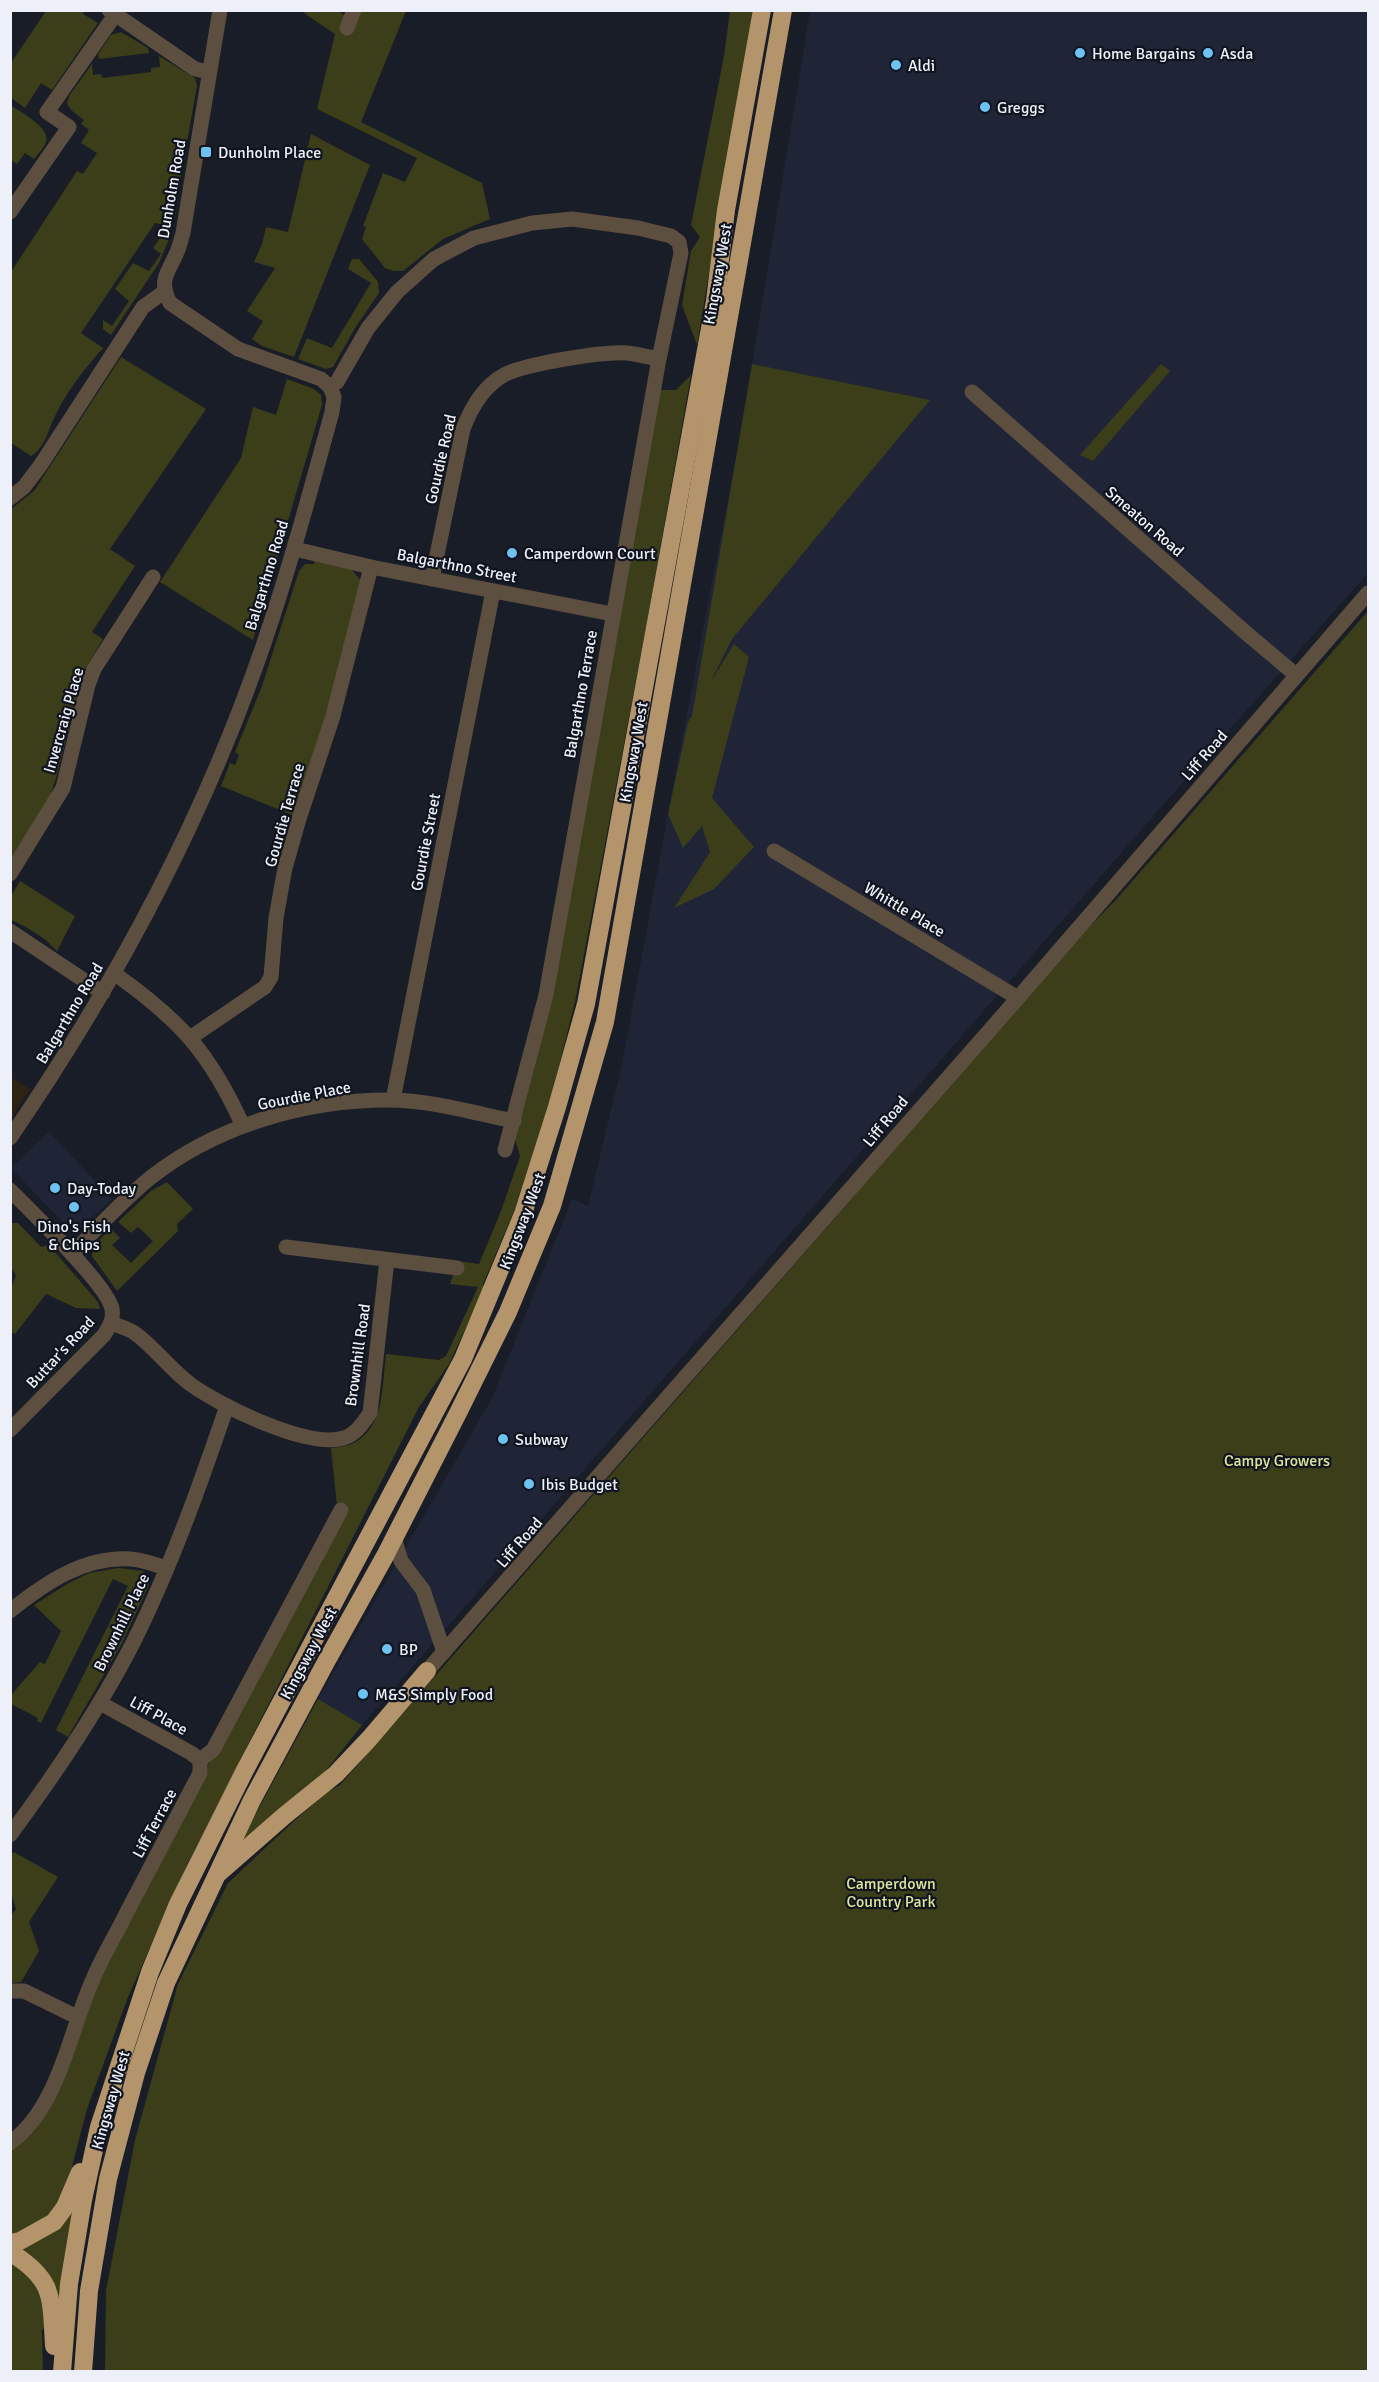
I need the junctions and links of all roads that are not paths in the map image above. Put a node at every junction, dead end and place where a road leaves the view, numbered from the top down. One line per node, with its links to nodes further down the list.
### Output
1 (220, 10): 7 (street, Dunholm Road)
2 (354, 10): 6 (street)
3 (762, 10): 54 (highway, Kingsway West)
4 (783, 10): 43 (highway, Kingsway West)
5 (112, 13): 7 (street); 8 (street)
6 (347, 28)
7 (209, 72): 9 (street, Dunholm Road)
8 (10, 212)
9 (164, 292): 11 (street); 13 (street)
10 (658, 359): 11 (street, Balgarthno Terrace); 17 (street, Gourdie Road); 20 (street, Balgarthno Terrace)
11 (330, 387): 14 (street, Balgarthno Road)
12 (972, 392): 21 (street, Smeaton Road)
13 (10, 498)
14 (295, 549): 15 (street, Balgarthno Street); 25 (street, Balgarthno Road)
15 (371, 567): 17 (street, Balgarthno Street); 28 (street, Gourdie Terrace)
16 (153, 577): 23 (street, Invercraig Place)
17 (432, 579): 18 (street, Balgarthno Street)
18 (493, 591): 20 (street, Balgarthno Street); 29 (street, Gourdie Street)
19 (1368, 593): 21 (street, Liff Road)
20 (612, 614): 30 (street, Balgarthno Terrace)
21 (1296, 675): 27 (street, Liff Road)
22 (774, 851): 27 (street, Whittle Place)
23 (10, 874)
24 (10, 931): 26 (street)
25 (115, 974): 26 (street, Balgarthno Road); 28 (street)
26 (103, 993): 32 (street, Balgarthno Road)
27 (1018, 998): 46 (street, Liff Road)
28 (190, 1038): 31 (street)
29 (393, 1100): 30 (street, Gourdie Place); 31 (street, Gourdie Place)
30 (513, 1121): 33 (street, Balgarthno Terrace)
31 (243, 1126): 36 (street, Gourdie Place)
32 (10, 1138)
33 (505, 1150)
34 (10, 1190): 36 (street)
35 (286, 1247): 37 (street)
36 (72, 1254): 39 (street)
37 (387, 1260): 38 (street); 40 (street, Brownhill Road)
38 (457, 1268)
39 (111, 1323): 40 (street, Brownhill Road); 41 (street, Buttar's Road)
40 (227, 1406): 44 (street, Brownhill Place)
41 (10, 1430)
42 (332, 1516): 49 (street, Liff Terrace)
43 (394, 1537): 46 (street); 51 (highway, Kingsway West)
44 (167, 1568): 45 (street); 48 (street, Brownhill Place)
45 (10, 1611)
46 (444, 1652): 47 (street, Liff Road)
47 (427, 1671): 51 (highway)
48 (100, 1703): 49 (street, Liff Place); 50 (street, Brownhill Place)
49 (201, 1760): 53 (street, Liff Terrace)
50 (10, 1835)
51 (215, 1877): 60 (highway, Kingsway West)
52 (10, 1991): 53 (street)
53 (77, 2017): 55 (street, Liff Terrace)
54 (99, 2127): 56 (highway); 59 (highway, Kingsway West)
55 (10, 2143)
56 (10, 2243)
57 (10, 2252): 58 (highway)
58 (56, 2372)
59 (62, 2372)
60 (83, 2372)

